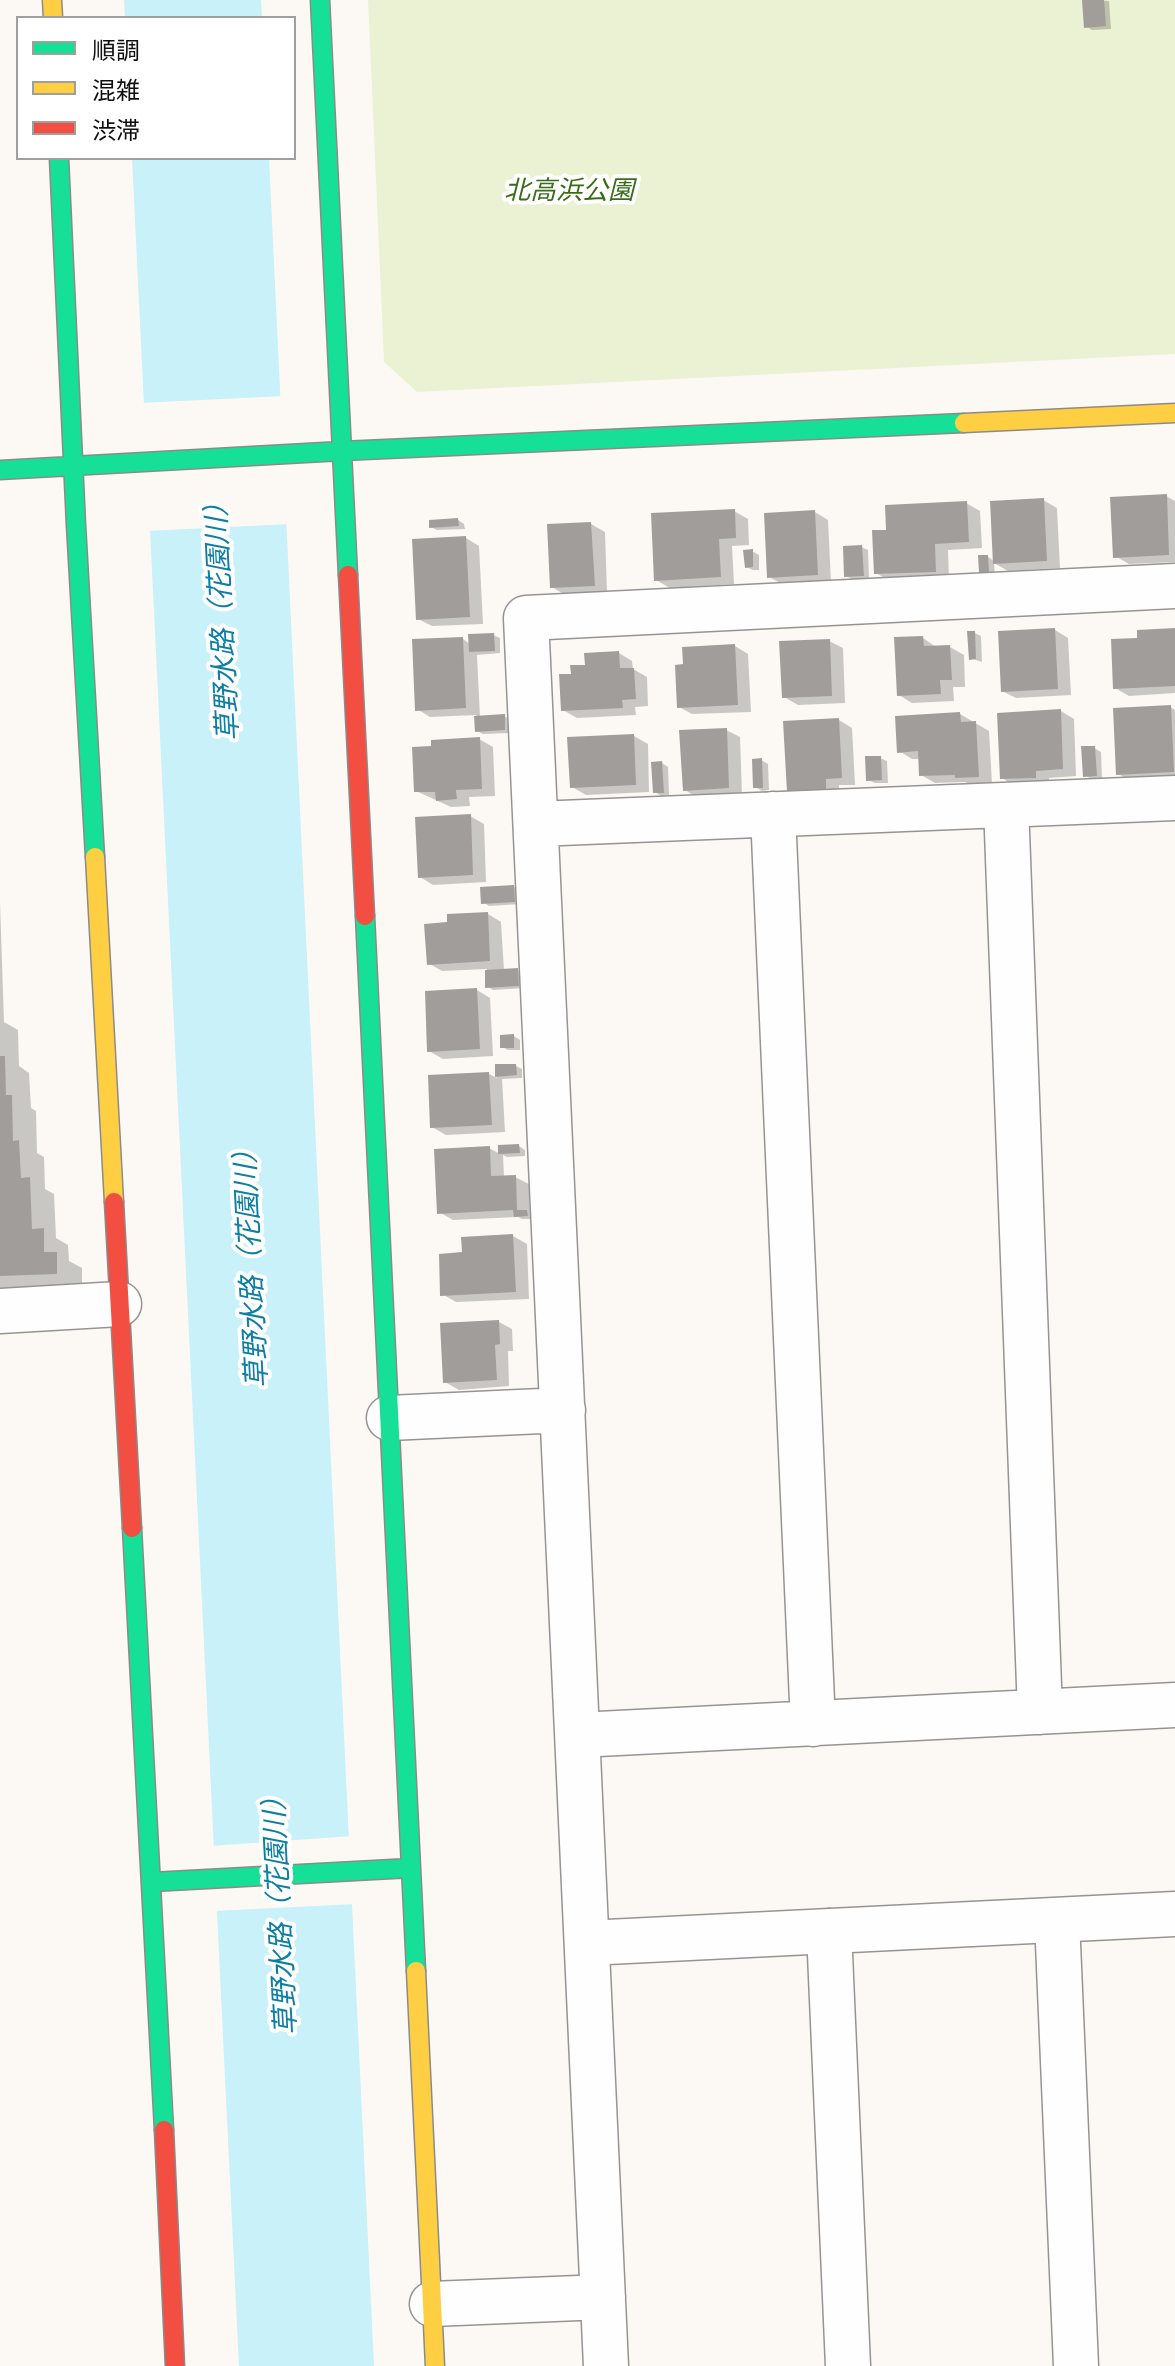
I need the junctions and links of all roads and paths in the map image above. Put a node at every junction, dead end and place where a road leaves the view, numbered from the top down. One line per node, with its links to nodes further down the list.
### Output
1 (320, 0): 4 (street)
2 (59, 160): 5 (street)
3 (1175, 413): 4 (street)
4 (342, 451): 5 (street); 15 (street)
5 (73, 466): 6 (street); 12 (street)
6 (0, 470)
7 (1175, 586): 11 (street)
8 (1175, 798): 9 (street)
9 (1006, 805): 10 (street); 17 (street)
10 (773, 814): 11 (street); 18 (street)
11 (536, 824): 14 (street)
12 (119, 1304): 13 (street); 21 (street)
13 (0, 1311)
14 (563, 1410): 15 (street); 19 (street)
15 (389, 1418): 20 (street)
16 (1175, 1705): 17 (street)
17 (1040, 1712): 18 (street)
18 (813, 1724): 19 (street)
19 (578, 1735): 25 (street)
20 (411, 1868): 21 (street); 27 (street)
21 (152, 1882): 28 (street)
22 (1175, 1914): 23 (street)
23 (1057, 1920): 24 (street); 32 (street)
24 (829, 1931): 25 (street); 31 (street)
25 (587, 1943): 26 (street)
26 (603, 2297): 27 (street); 30 (street)
27 (432, 2304): 29 (street)
28 (175, 2366)
29 (435, 2366)
30 (606, 2366)
31 (848, 2366)
32 (1076, 2366)

